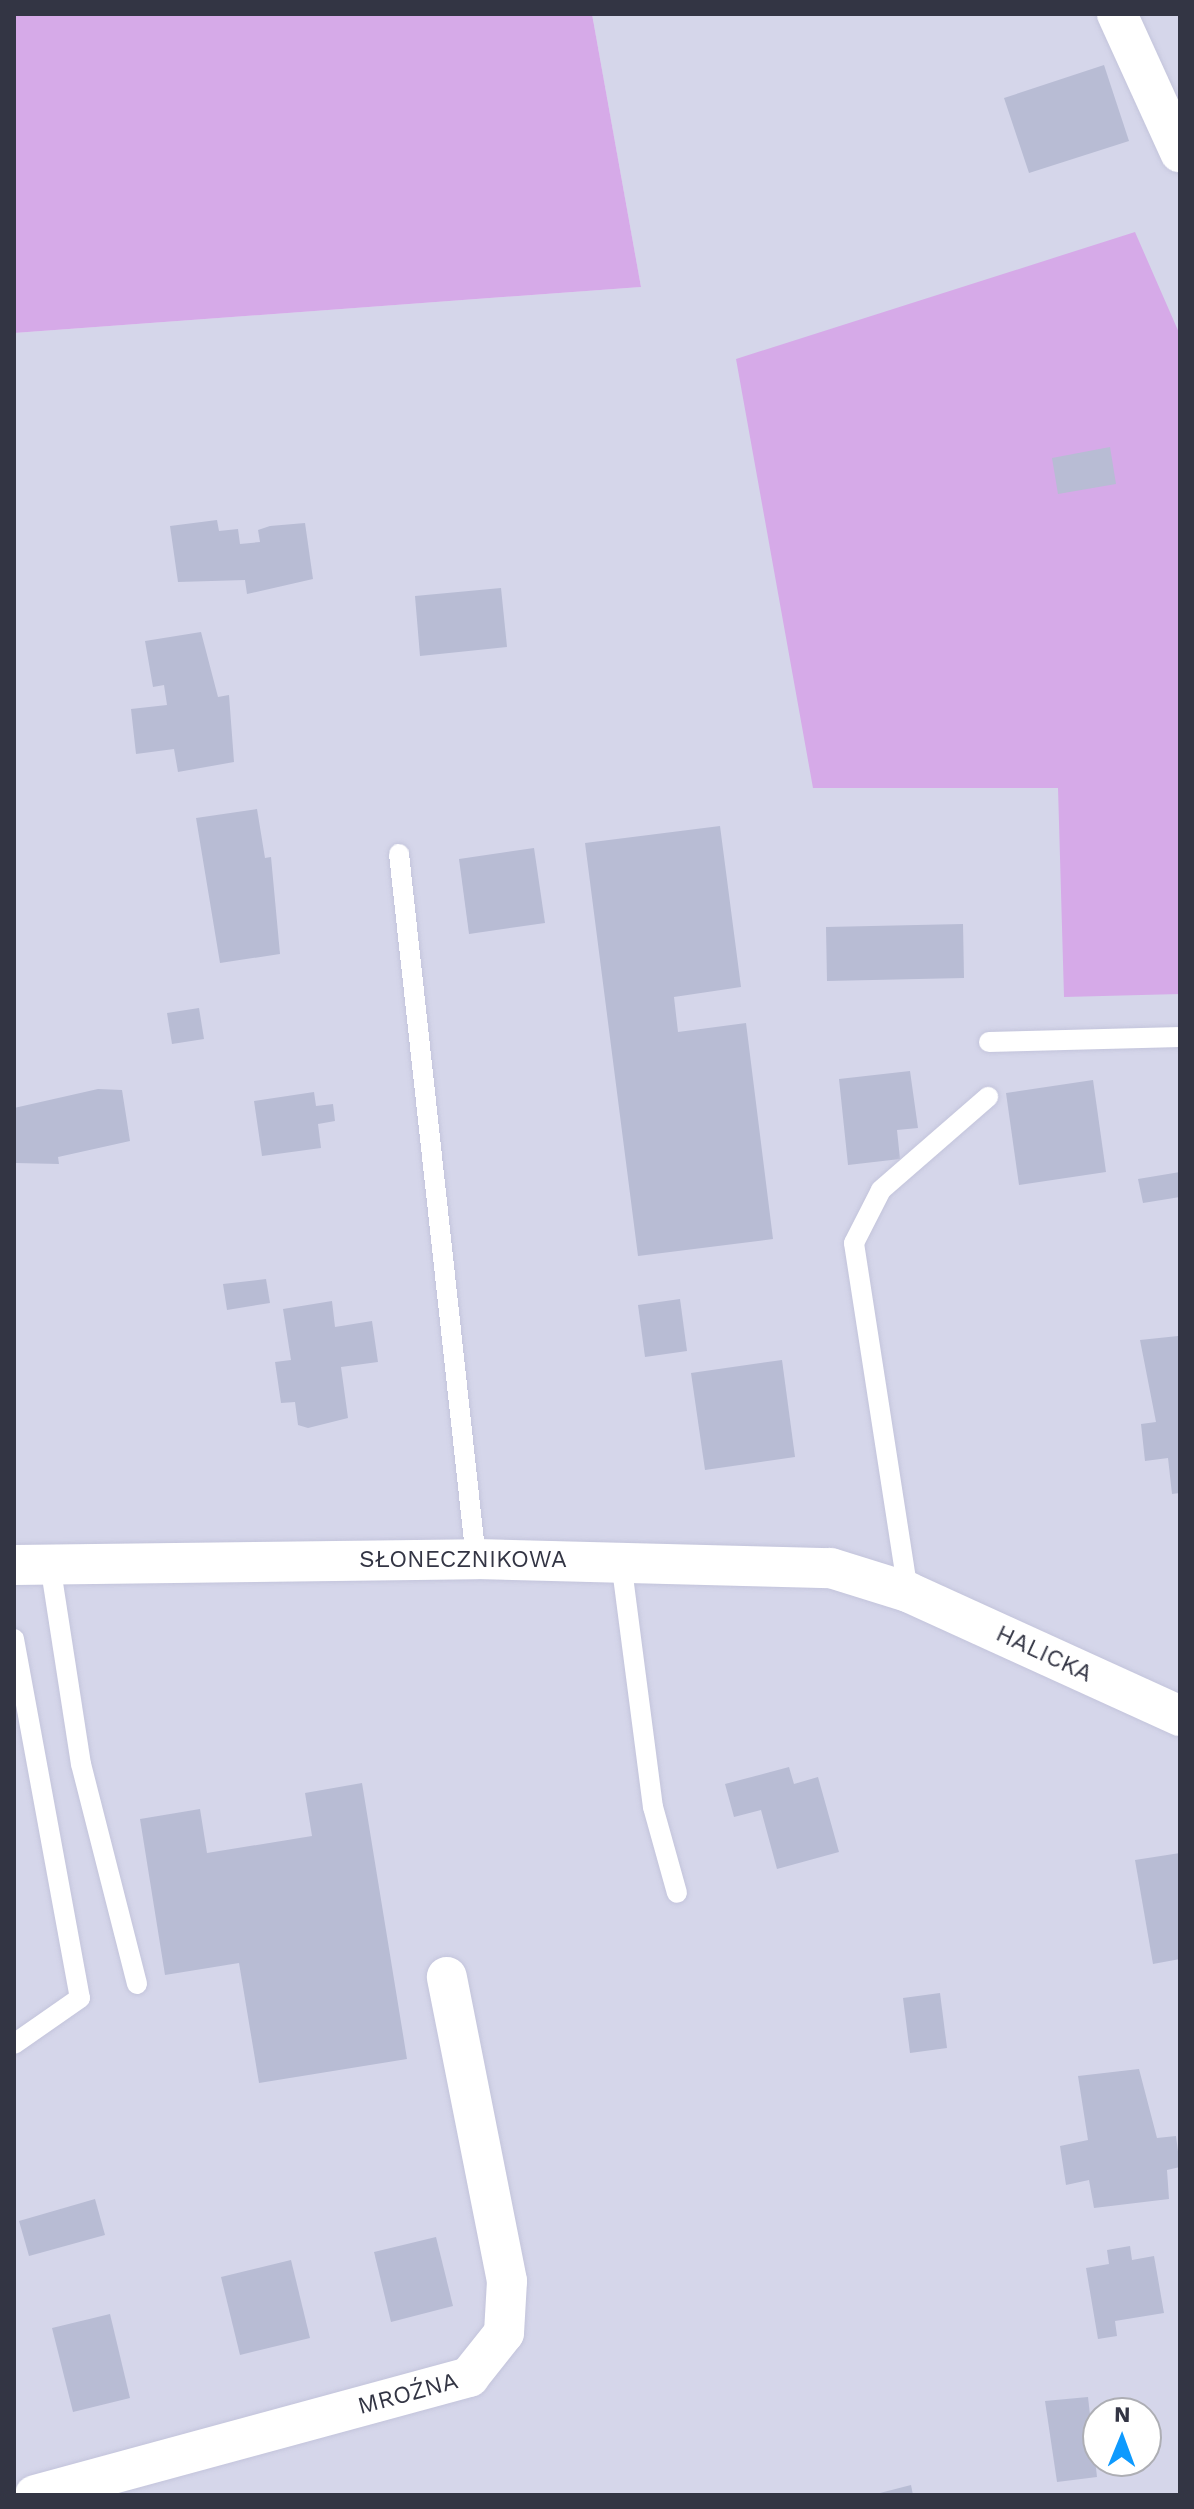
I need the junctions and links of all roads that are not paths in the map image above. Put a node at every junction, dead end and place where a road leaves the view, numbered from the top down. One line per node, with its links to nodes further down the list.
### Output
1 (1117, 14): 2 (street)
2 (1180, 152)
3 (399, 854): 7 (lane)
4 (1180, 1037): 5 (lane)
5 (989, 1042)
6 (988, 1097): 10 (lane)
7 (476, 1559): 8 (street, SŁONECZNIKOWA); 9 (street, SŁONECZNIKOWA)
8 (621, 1561): 10 (street, SŁONECZNIKOWA); 13 (lane)
9 (32, 1565): 15 (lane)
10 (908, 1592): 12 (street, HALICKA)
11 (14, 1639): 16 (lane)
12 (1180, 1716)
13 (677, 1893)
14 (447, 1977): 17 (street, MROŹNA)
15 (137, 1984)
16 (14, 2044)
17 (35, 2495)

